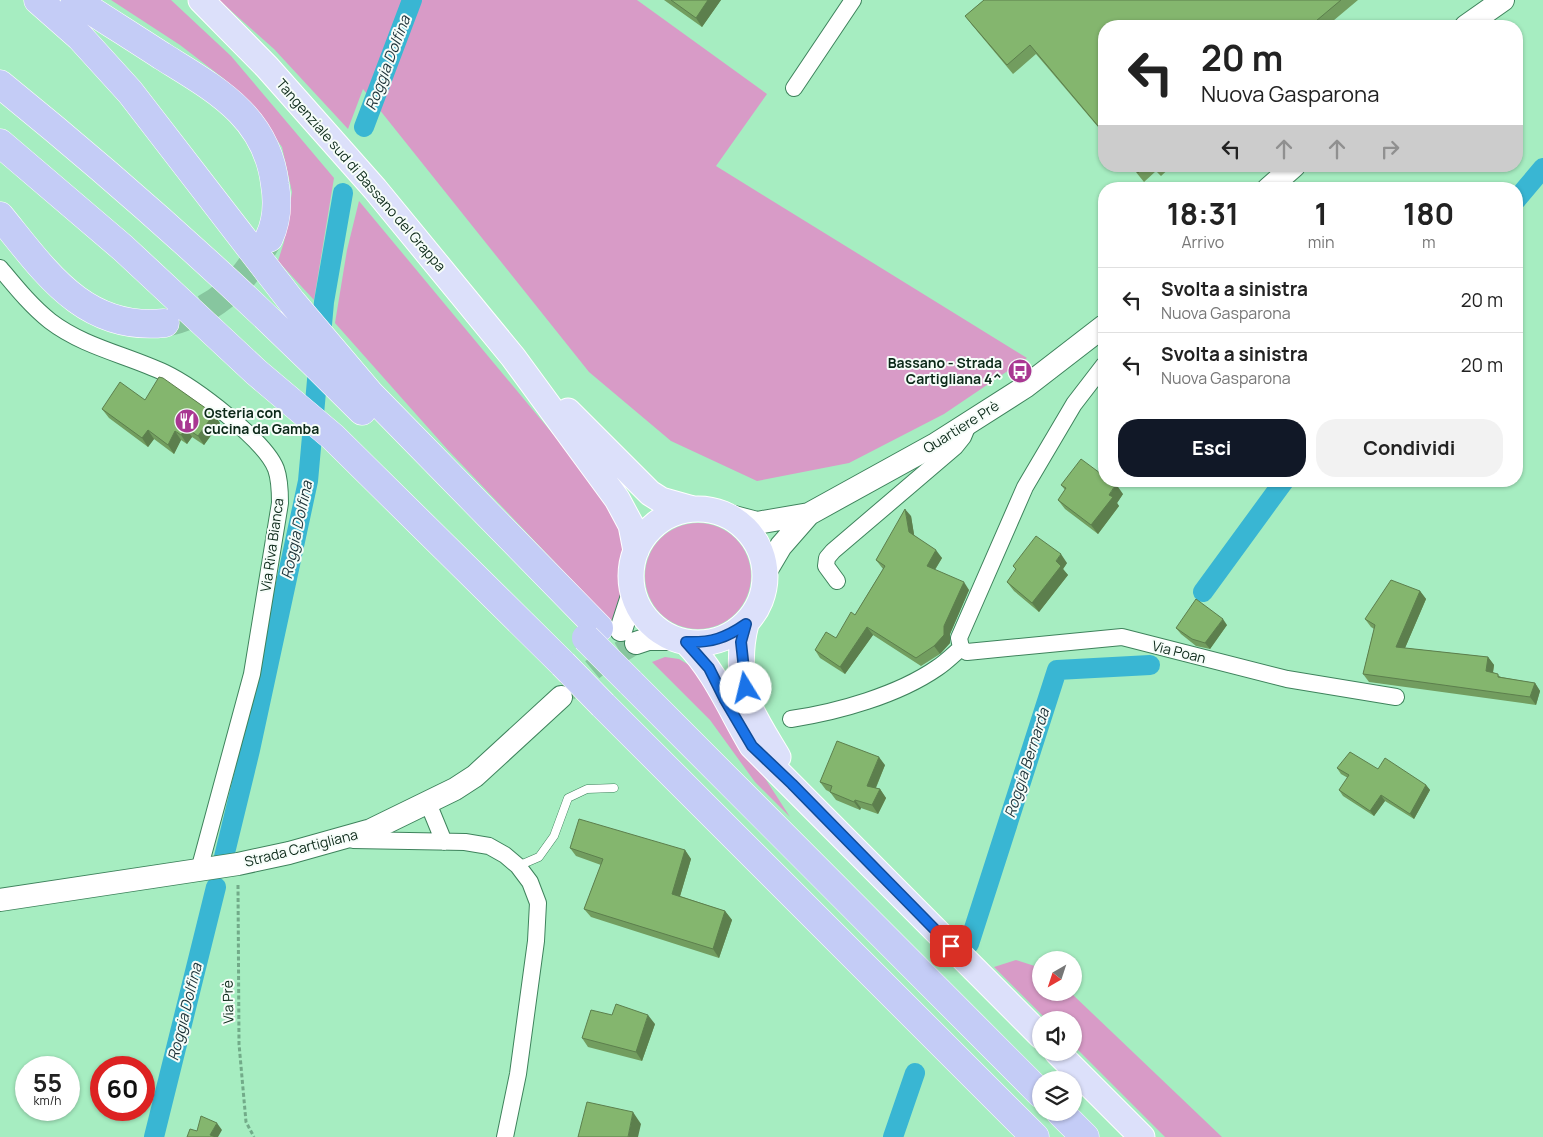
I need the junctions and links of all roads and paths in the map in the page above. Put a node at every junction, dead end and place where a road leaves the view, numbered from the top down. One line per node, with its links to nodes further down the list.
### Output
1 (38, 0): 19 (highway)
2 (74, 0): 13 (highway)
3 (201, 0): 17 (main road, Tangenziale sud di Bassano del Grappa)
4 (853, 0): 8 (street)
5 (1503, 0): 6 (street)
6 (1475, 20)
7 (0, 84): 19 (highway)
8 (794, 88)
9 (0, 143): 50 (highway, bridge)
10 (1287, 172): 11 (street)
11 (1276, 182)
12 (0, 216): 15 (highway)
13 (269, 238)
14 (0, 268): 42 (street, Via Riva Bianca)
15 (165, 323)
16 (1098, 331): 20 (street, Quartiere Prè)
17 (513, 357): 21 (main road, Tangenziale sud di Bassano del Grappa); 24 (main road, Tangenziale sud di Bassano del Grappa)
18 (1098, 373): 30 (street)
19 (341, 376): 31 (highway); 31 (highway, bridge)
20 (969, 422): 23 (street, Quartiere Prè); 26 (street)
21 (694, 509): 22 (main road); 24 (main road)
22 (723, 514): 23 (street, Quartiere Prè); 25 (main road)
23 (809, 514): 25 (street, Quartiere Prè)
24 (636, 550): 27 (main road)
25 (765, 573): 28 (main road)
26 (838, 581)
27 (633, 593): 29 (main road); 29 (street)
28 (746, 624): 29 (main road); 35 (main road)
29 (679, 640): 35 (main road)
30 (961, 648): 33 (street, Via Poan); 34 (street)
31 (634, 676): 46 (highway)
32 (561, 697): 37 (street, Strada Cartigliana)
33 (1396, 697)
34 (791, 719)
35 (792, 784): 44 (main road)
36 (614, 788): 41 (lane)
37 (428, 803): 38 (street, Strada Cartigliana); 39 (street)
38 (339, 840): 39 (street); 40 (street, Strada Cartigliana)
39 (444, 842): 41 (street)
40 (238, 864): 42 (street, Strada Cartigliana); 48 (path, Via Prè)
41 (518, 866): 49 (street)
42 (199, 870): 43 (street, Strada Cartigliana)
43 (0, 900)
44 (1032, 1027)
45 (1066, 1061): 52 (main road)
46 (1032, 1085)
47 (1069, 1121): 51 (highway)
48 (254, 1137)
49 (505, 1137)
50 (1035, 1137)
51 (1085, 1137)
52 (1142, 1137)

